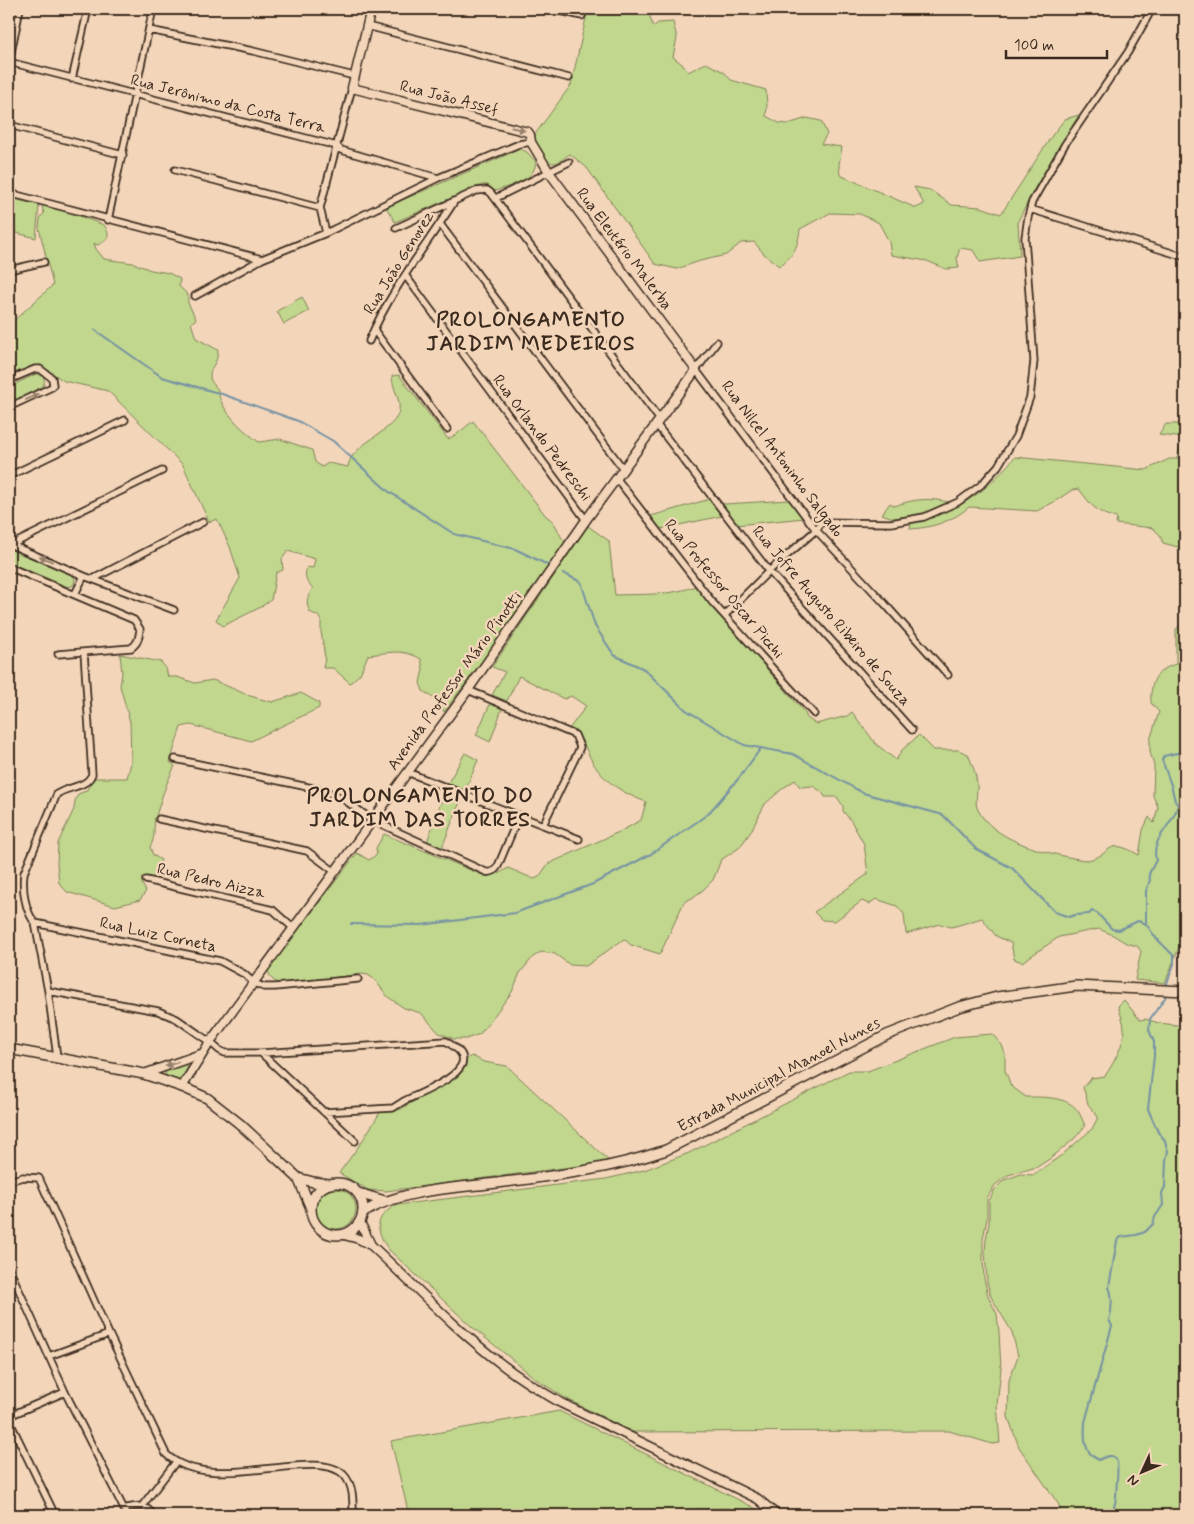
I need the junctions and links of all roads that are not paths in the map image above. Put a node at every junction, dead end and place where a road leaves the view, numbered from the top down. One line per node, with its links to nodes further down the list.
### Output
1 (20, 9): 10 (street)
2 (88, 9): 13 (street)
3 (153, 9): 9 (street)
4 (370, 9): 8 (street)
5 (552, 9): 7 (street)
6 (1152, 9): 28 (street)
7 (582, 16)
8 (367, 26): 11 (street); 12 (street)
9 (149, 30): 11 (street); 15 (street)
10 (9, 62): 13 (street, Rua Jerônimo da Costa Terra)
11 (354, 76): 14 (street)
12 (569, 78)
13 (72, 79): 15 (street, Rua Jerônimo da Costa Terra)
14 (352, 88): 17 (street, Rua João Assef, one-way to 17); 18 (street)
15 (135, 95): 18 (street, Rua Jerônimo da Costa Terra); 19 (street)
16 (9, 125): 19 (street)
17 (531, 142): 22 (street, Rua Eleutério Malerba); 23 (street)
18 (337, 146): 23 (street, Rua Jerônimo da Costa Terra); 27 (street)
19 (123, 155): 29 (street)
20 (569, 162): 22 (street)
21 (175, 170): 27 (street)
22 (549, 172): 25 (street); 42 (street, Rua Eleutério Malerba)
23 (438, 178): 32 (street)
24 (9, 193): 29 (street)
25 (496, 198): 26 (street); 46 (street, Rua Jofre Augusto Ribeiro de Souza)
26 (454, 202): 30 (street, Rua João Genovez); 31 (street)
27 (320, 208): 32 (street)
28 (1030, 209): 33 (street); 54 (street)
29 (108, 220): 34 (street)
30 (440, 224): 37 (street, Rua João Genovez); 48 (street)
31 (396, 228)
32 (326, 233): 34 (street)
33 (1185, 257)
34 (262, 259): 38 (street)
35 (44, 262): 36 (street)
36 (9, 270)
37 (405, 275): 39 (street, Rua João Genovez); 52 (street, Rua Orlando Pedreschi)
38 (195, 296)
39 (374, 330): 40 (street, Rua João Genovez); 47 (street)
40 (369, 341)
41 (717, 342): 42 (street, Avenida Professor Mário Pinotti)
42 (696, 370): 46 (street, Avenida Professor Mário Pinotti); 54 (street, Rua Nilcel Antoninho Salgado)
43 (9, 380): 44 (street, one-way to 43)
44 (9, 407)
45 (125, 420): 50 (street)
46 (658, 422): 48 (street, Avenida Professor Mário Pinotti); 57 (street, Rua Jofre Augusto Ribeiro de Souza)
47 (447, 429)
48 (624, 470): 51 (street, Avenida Professor Mário Pinotti)
49 (162, 471): 55 (street)
50 (9, 476)
51 (617, 479): 52 (street, Avenida Professor Mário Pinotti); 62 (street, Rua Professor Oscar Picchi)
52 (586, 520): 66 (street, Avenida Professor Mário Pinotti)
53 (203, 522): 59 (street)
54 (816, 530): 57 (street); 65 (street, Rua Nilcel Antoninho Salgado)
55 (10, 544): 58 (street, one-way to 55)
56 (9, 567): 60 (street)
57 (769, 571): 62 (street); 68 (street, Rua Jofre Augusto Ribeiro de Souza)
58 (84, 576): 59 (street); 60 (street)
59 (93, 578): 61 (street)
60 (75, 594): 63 (street)
61 (174, 610)
62 (725, 615): 67 (street, Rua Professor Oscar Picchi)
63 (84, 652): 64 (street); 80 (street)
64 (58, 654)
65 (948, 675)
66 (468, 690): 70 (street, Avenida Professor Mário Pinotti); 74 (street)
67 (814, 714)
68 (912, 730)
69 (175, 759): 73 (street)
70 (407, 772): 71 (street); 73 (street, Avenida Professor Mário Pinotti)
71 (519, 816): 73 (street); 74 (street)
72 (159, 819): 78 (street)
73 (372, 820): 78 (street, Avenida Professor Mário Pinotti)
74 (543, 825): 75 (street)
75 (579, 839)
76 (9, 845): 77 (street)
77 (9, 852)
78 (334, 871): 81 (street, Avenida Professor Mário Pinotti)
79 (146, 880): 81 (street, Rua Pedro Aizza)
80 (35, 923): 83 (street, Rua Luiz Corneta); 84 (street)
81 (293, 928): 83 (street, Avenida Professor Mário Pinotti)
82 (358, 979): 83 (street, Rua Luiz Corneta)
83 (254, 983): 86 (street, Avenida Professor Mário Pinotti)
84 (48, 991): 86 (street); 90 (street)
85 (1185, 991): 99 (main road, Estrada Municipal Manoel Nunes)
86 (210, 1042): 88 (street); 89 (street, Avenida Professor Mário Pinotti)
87 (9, 1049): 90 (main road)
88 (261, 1053): 93 (street); 93 (street)
89 (201, 1054): 91 (street, one-way to 91); 92 (street, Avenida Professor Mário Pinotti)
90 (57, 1057): 91 (main road)
91 (144, 1074): 92 (main road)
92 (182, 1087): 95 (main road)
93 (324, 1112): 94 (street)
94 (355, 1141)
95 (298, 1178): 97 (main road); 100 (main road)
96 (9, 1181): 106 (street)
97 (330, 1184): 98 (main road); 100 (main road)
98 (358, 1193): 99 (main road, Estrada Municipal Manoel Nunes); 101 (main road)
99 (386, 1201): 101 (main road, Estrada Municipal Manoel Nunes)
100 (310, 1206): 103 (main road)
101 (363, 1213): 102 (main road)
102 (360, 1222): 103 (main road); 104 (street)
103 (344, 1235): 104 (street)
104 (372, 1246): 118 (street)
105 (9, 1268): 107 (street)
106 (109, 1334): 107 (street); 111 (street)
107 (49, 1356): 108 (street)
108 (64, 1392): 109 (street); 113 (street)
109 (9, 1416)
110 (9, 1420): 114 (street)
111 (175, 1463): 112 (street); 117 (street)
112 (142, 1506): 113 (street); 116 (street)
113 (124, 1509): 115 (street)
114 (55, 1515)
115 (127, 1515)
116 (153, 1515)
117 (353, 1515)
118 (777, 1515)

